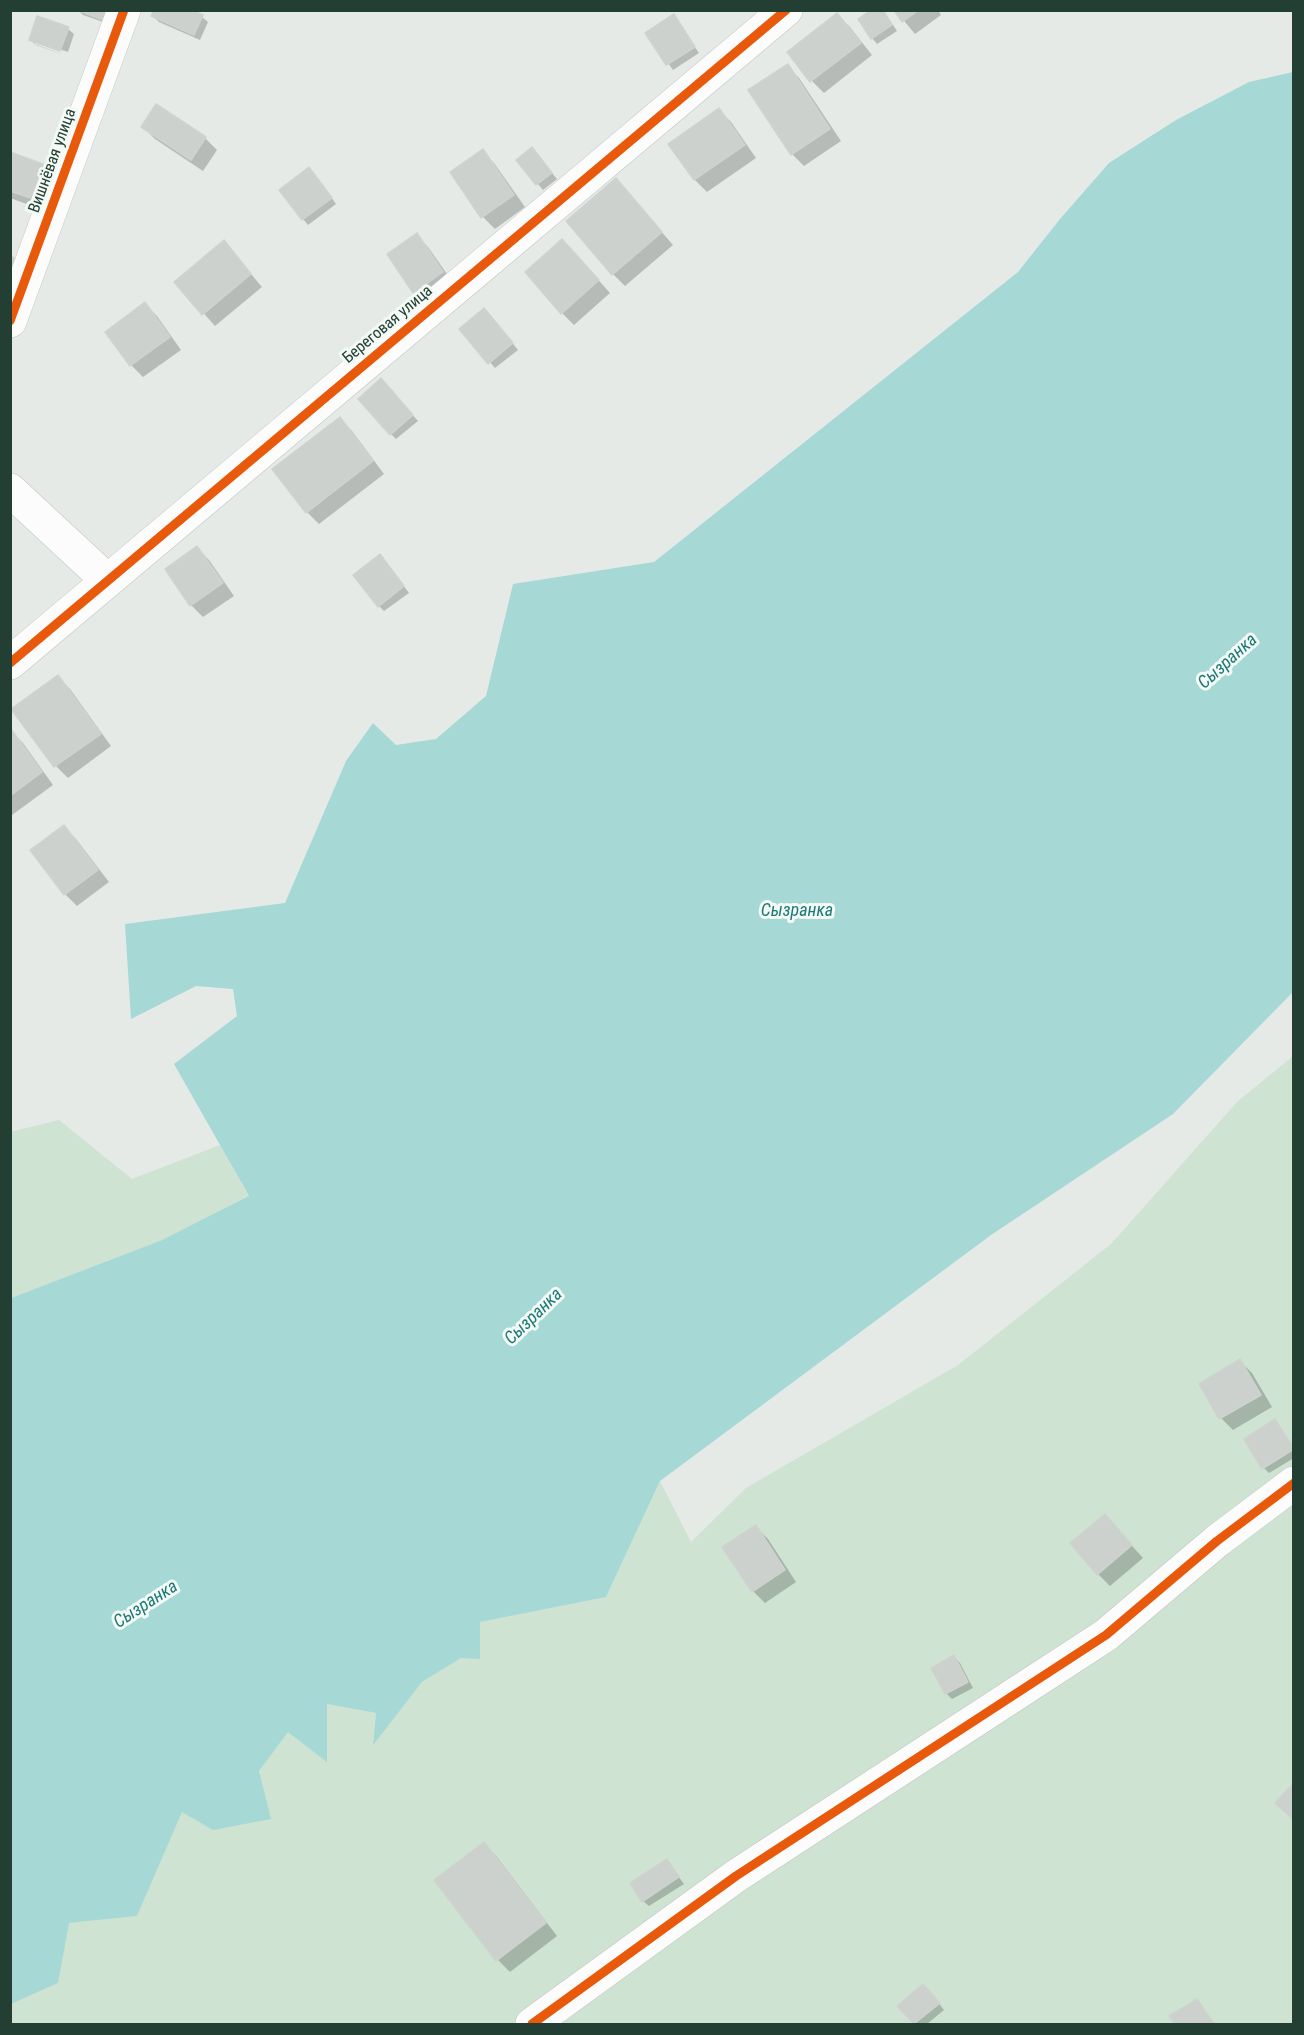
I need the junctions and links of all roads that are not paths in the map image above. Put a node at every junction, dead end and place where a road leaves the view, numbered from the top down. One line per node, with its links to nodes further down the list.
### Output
1 (124, 10): 3 (street, Вишнёвая улица)
2 (786, 10): 5 (street, Береговая улица)
3 (10, 321)
4 (10, 490): 5 (street)
5 (107, 580): 6 (street, Береговая улица)
6 (10, 663)
7 (1293, 1483): 8 (street)
8 (532, 2025)

